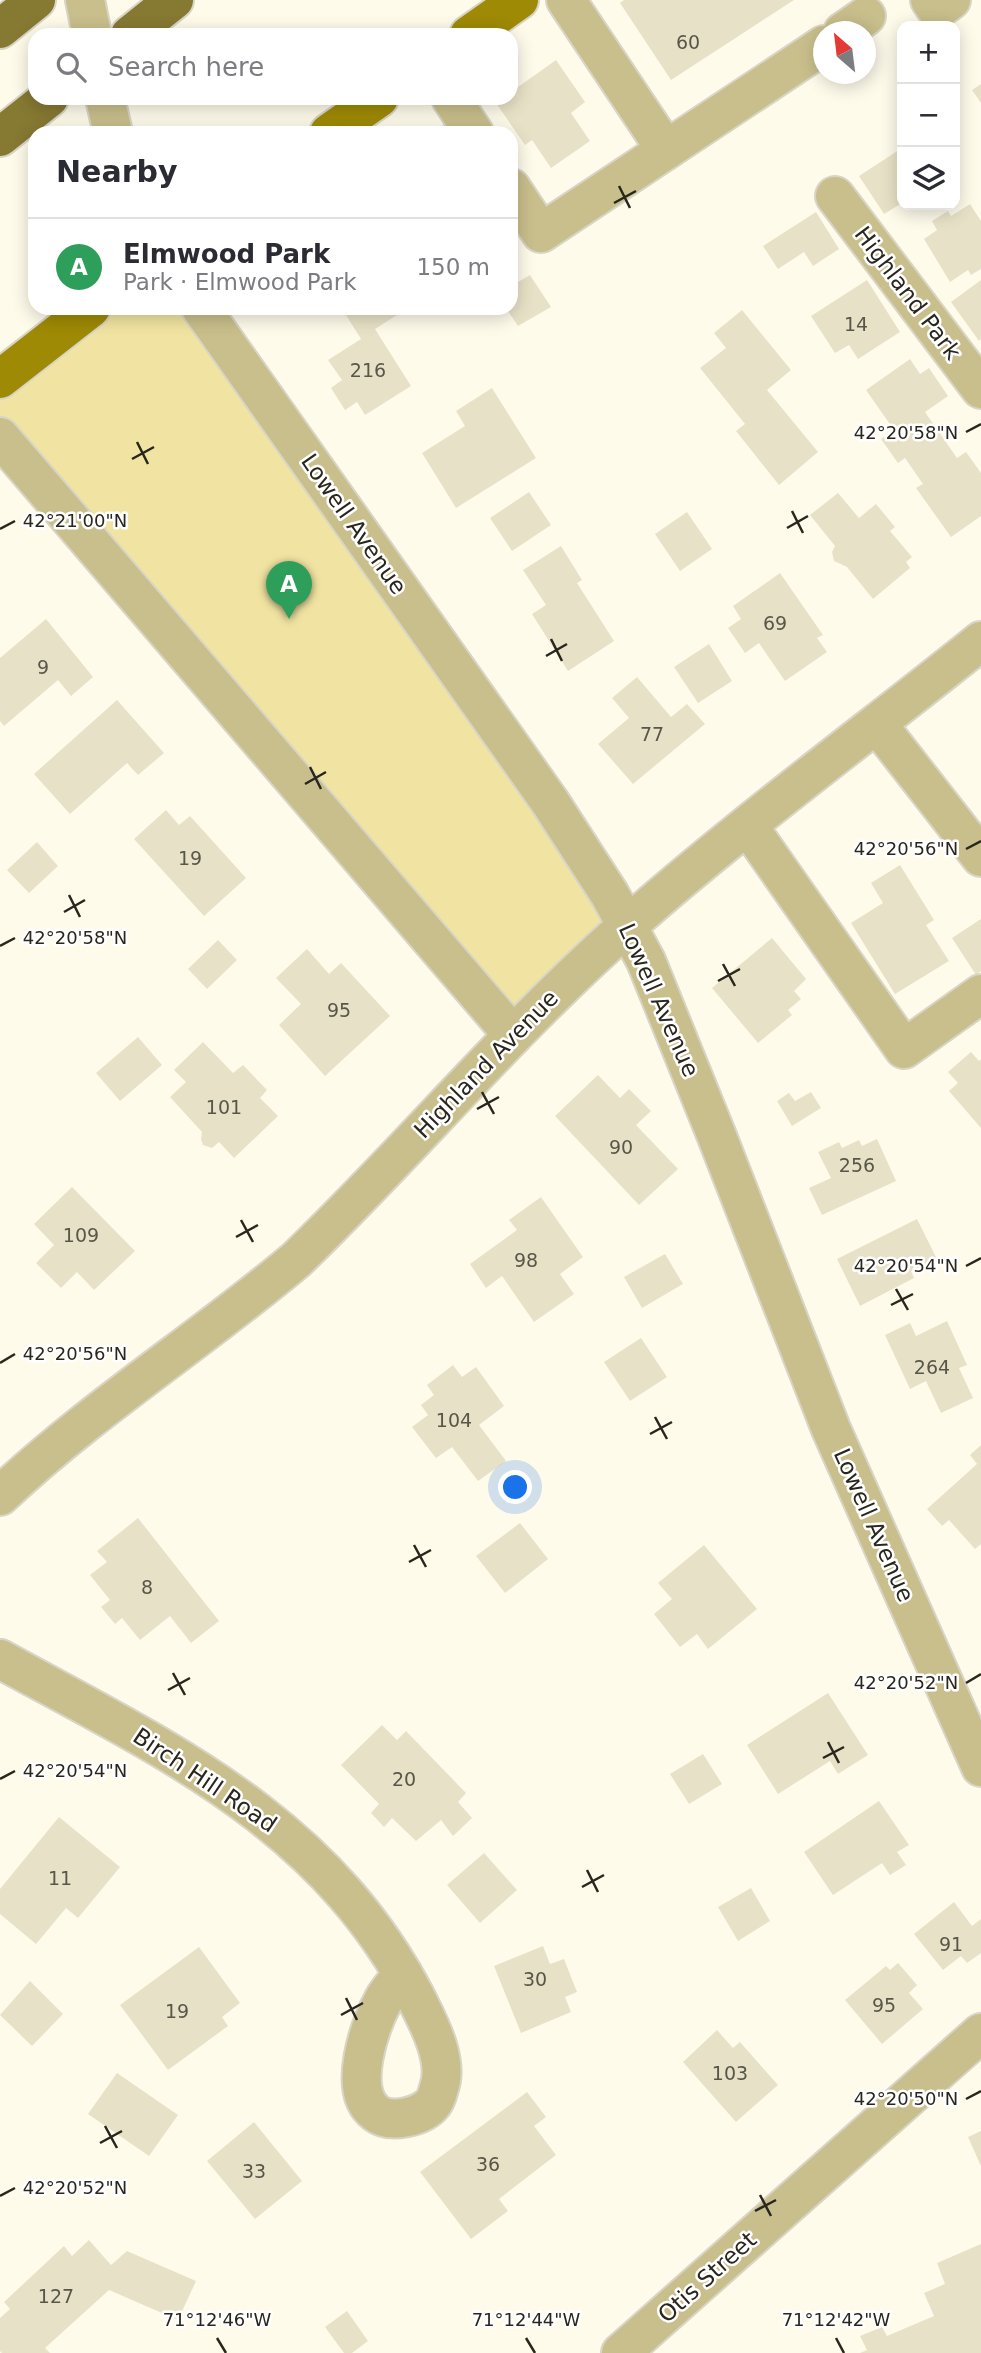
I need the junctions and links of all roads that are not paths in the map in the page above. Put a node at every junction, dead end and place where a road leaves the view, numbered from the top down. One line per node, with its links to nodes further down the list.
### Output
1 (36, 0): 11 (highway)
2 (85, 0): 8 (street)
3 (174, 0): 9 (highway)
4 (519, 0): 10 (main road)
5 (566, 0): 21 (street)
6 (930, 0): 7 (street)
7 (951, 0)
8 (91, 28)
9 (139, 28)
10 (479, 28)
11 (0, 29)
12 (813, 51): 21 (street)
13 (40, 105): 20 (highway)
14 (107, 105): 17 (street)
15 (369, 105): 18 (main road)
16 (455, 105): 19 (street)
17 (111, 126)
18 (340, 126)
19 (469, 126)
20 (0, 137)
21 (666, 150): 23 (street)
22 (835, 196): 27 (street, Highland Park)
23 (518, 198)
24 (82, 315): 26 (main road)
25 (206, 315): 33 (street, Lowell Avenue)
26 (0, 379)
27 (981, 389)
28 (0, 437): 35 (street)
29 (981, 641): 30 (street, Highland Avenue)
30 (877, 724): 31 (street, Highland Avenue); 32 (street)
31 (748, 826): 33 (street, Highland Avenue); 34 (street)
32 (981, 857)
33 (627, 926): 35 (street, Highland Avenue); 38 (street, Lowell Avenue)
34 (981, 994)
35 (513, 1035): 36 (street, Highland Avenue)
36 (0, 1496)
37 (0, 1659): 39 (street, Birch Hill Road)
38 (981, 1767)
39 (403, 1974)
40 (981, 2033): 41 (street, Otis Street)
41 (621, 2353)

